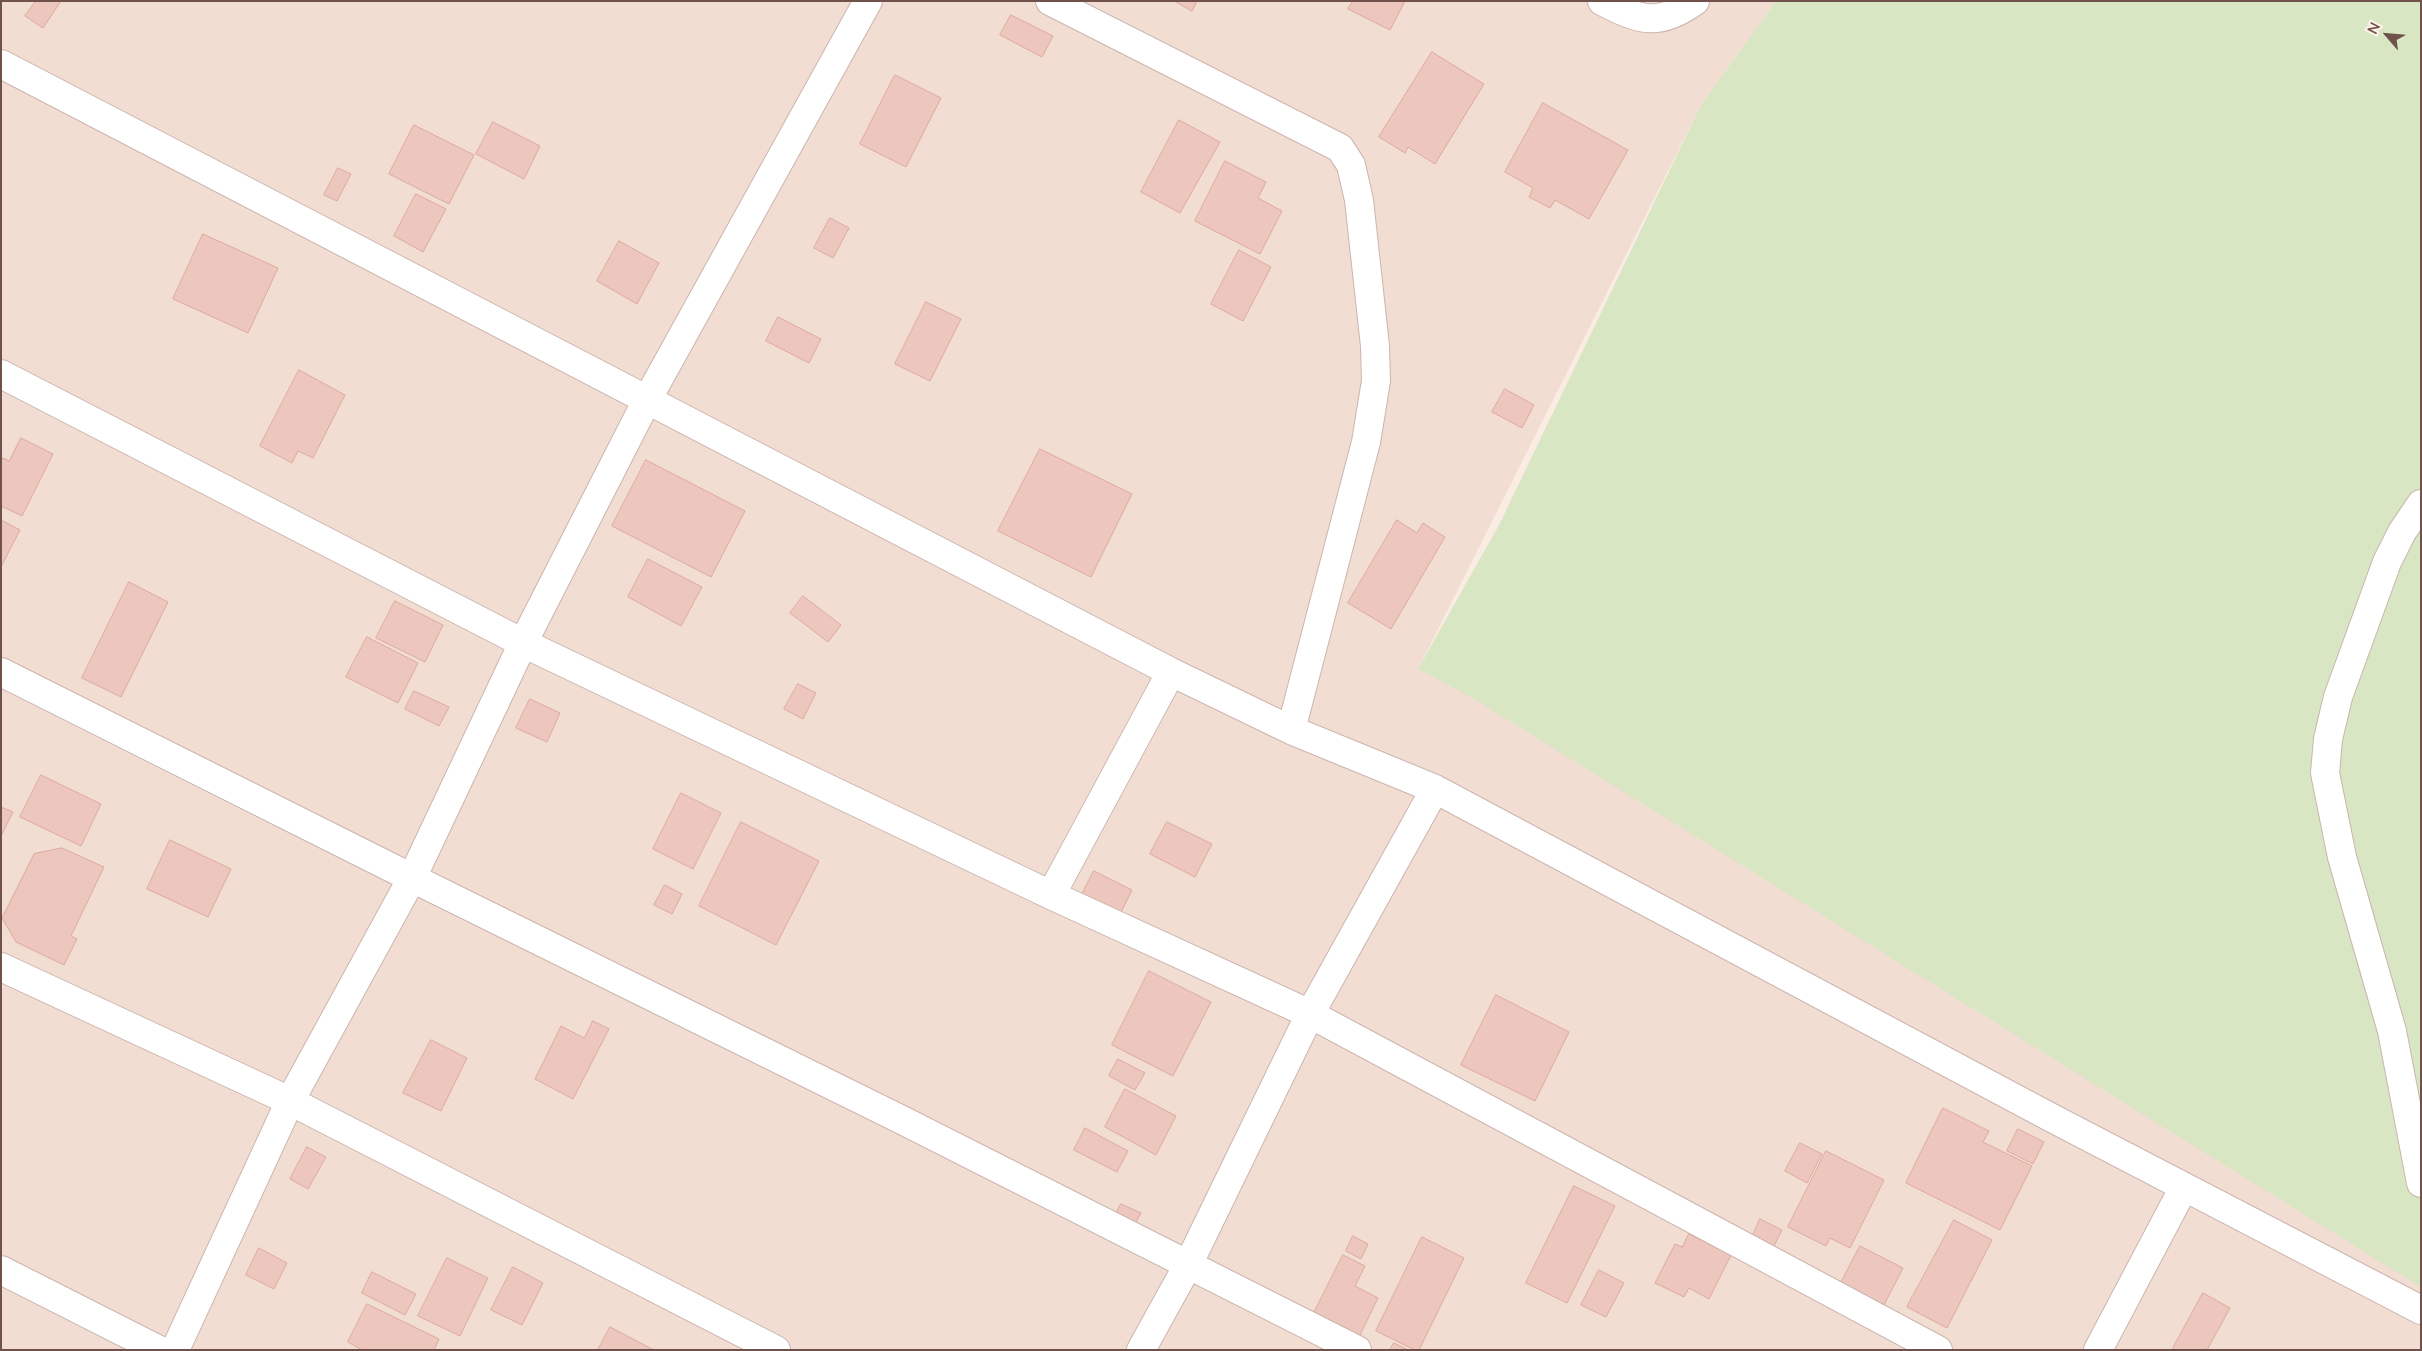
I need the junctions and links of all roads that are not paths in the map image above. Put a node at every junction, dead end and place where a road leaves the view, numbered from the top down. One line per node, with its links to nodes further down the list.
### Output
1 (868, 1): 7 (street)
2 (1050, 1): 12 (street)
3 (1602, 1): 4 (street)
4 (1695, 1)
5 (1, 64): 7 (street)
6 (1, 374): 9 (street)
7 (647, 400): 9 (street); 11 (street)
8 (2421, 504): 19 (street)
9 (523, 643): 14 (street); 15 (street)
10 (1, 672): 14 (street)
11 (1171, 672): 12 (street); 15 (street)
12 (1291, 730): 13 (street)
13 (1436, 789): 17 (street); 20 (street)
14 (412, 878): 18 (street); 21 (street)
15 (1051, 895): 17 (street)
16 (1, 967): 18 (street)
17 (1310, 1014): 21 (street); 29 (street)
18 (290, 1101): 25 (street); 26 (street)
19 (2421, 1183)
20 (2184, 1187): 23 (street); 30 (street)
21 (1188, 1265): 27 (street); 28 (street)
22 (1, 1270): 24 (street)
23 (2421, 1310)
24 (159, 1350)
25 (175, 1350)
26 (776, 1350)
27 (1141, 1350)
28 (1357, 1350)
29 (1938, 1350)
30 (2098, 1350)

